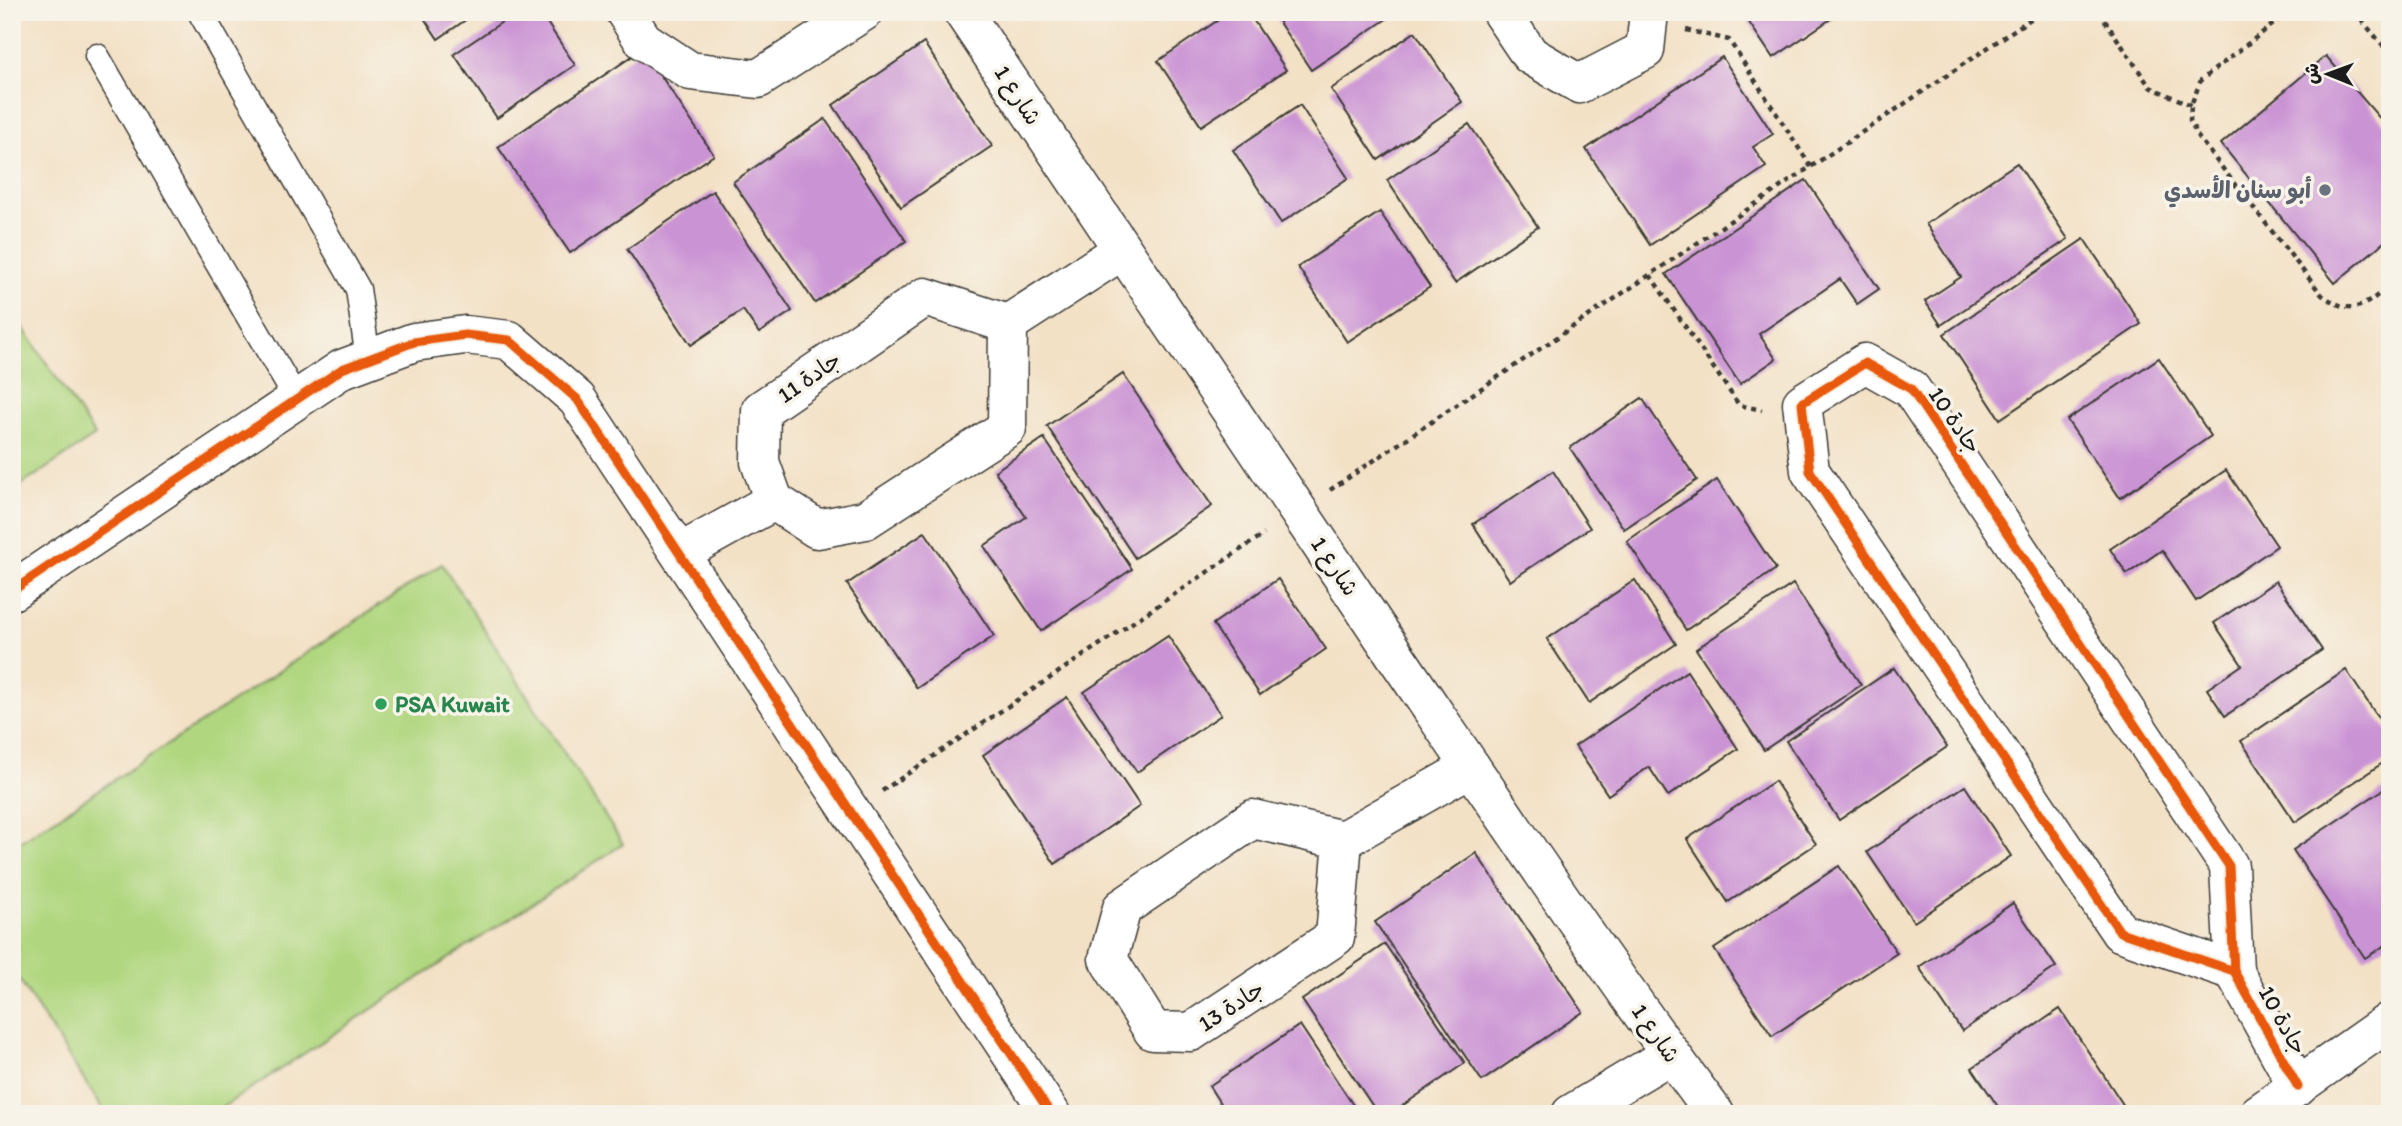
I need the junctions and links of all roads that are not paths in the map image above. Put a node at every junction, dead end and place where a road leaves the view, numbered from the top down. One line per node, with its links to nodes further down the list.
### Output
1 (200, 12): 10 (lane)
2 (625, 12): 3 (street)
3 (863, 12)
4 (964, 12): 8 (street, شارع 1)
5 (1501, 12): 6 (street)
6 (1648, 16)
7 (97, 56): 11 (lane)
8 (1121, 251): 9 (street); 15 (street, شارع 1)
9 (1008, 324): 12 (street); 12 (street, جادة 11)
10 (368, 359): 11 (street); 13 (street)
11 (297, 400): 14 (street)
12 (774, 501): 13 (street)
13 (680, 553): 21 (street)
14 (12, 591)
15 (1471, 767): 16 (street); 19 (street, شارع 1)
16 (1343, 840): 16 (street, جادة 13)
17 (2234, 971): 17 (street, جادة 10); 20 (street, جادة 10)
18 (2390, 1021): 20 (street)
19 (1671, 1054): 22 (street); 23 (street, شارع 1)
20 (2298, 1087): 24 (street)
21 (1051, 1114)
22 (1571, 1114)
23 (1715, 1114)
24 (2258, 1114)

